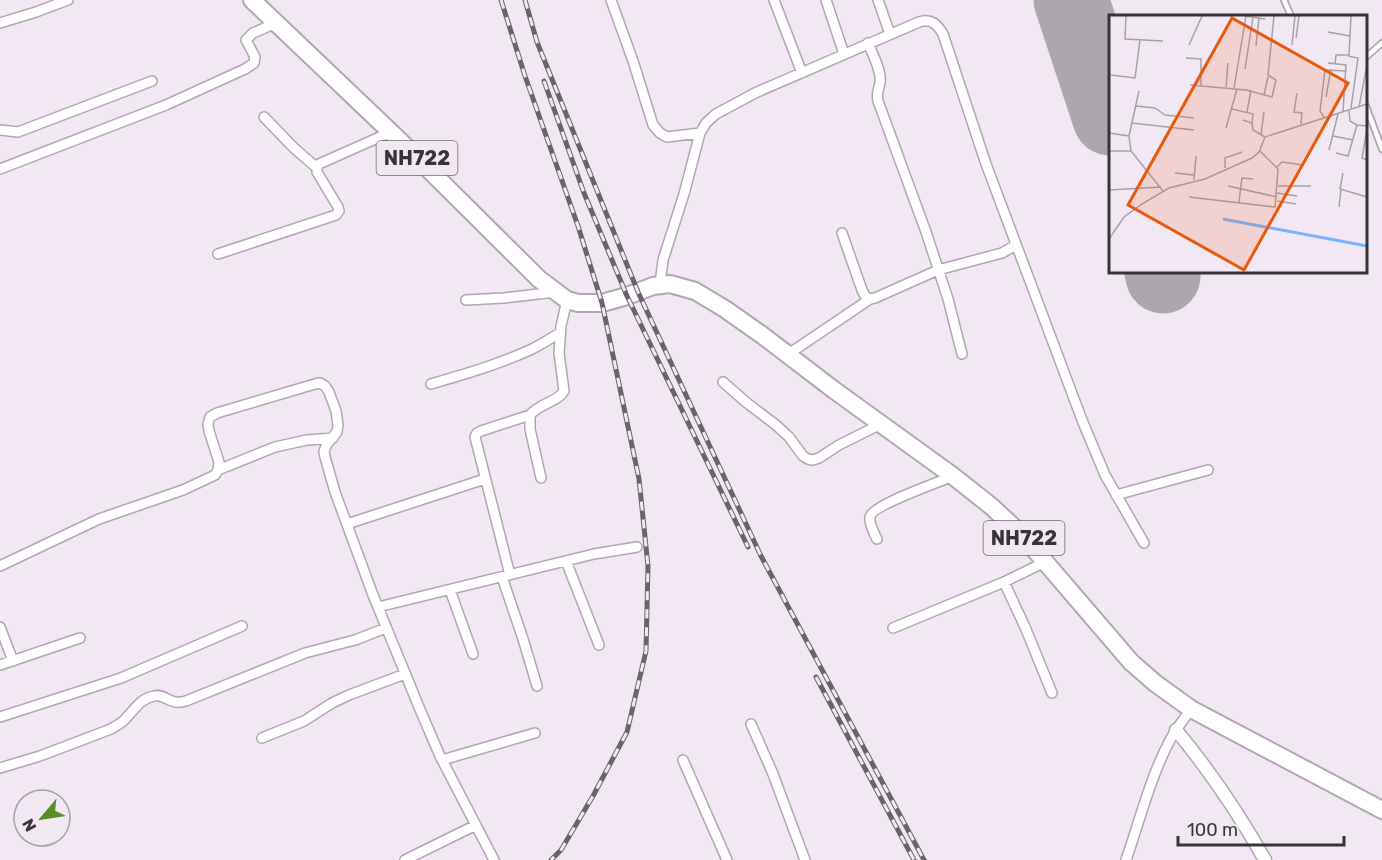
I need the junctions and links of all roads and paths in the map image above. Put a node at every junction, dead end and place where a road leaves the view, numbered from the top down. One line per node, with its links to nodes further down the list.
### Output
1 (68, 0): 9 (street)
2 (252, 0): 10 (highway, NH722)
3 (611, 0): 22 (street)
4 (774, 0): 16 (street)
5 (826, 0): 14 (street)
6 (878, 0): 11 (street)
7 (1284, 0): 8 (lane)
8 (1292, 15)
9 (0, 22)
10 (276, 23): 21 (highway, NH722); 25 (street)
11 (890, 34): 12 (street); 27 (street)
12 (868, 43): 14 (street); 29 (street)
13 (1382, 43): 15 (lane)
14 (844, 54): 16 (street)
15 (1367, 55)
16 (801, 73): 22 (street)
17 (152, 81): 20 (street)
18 (1367, 111): 23 (lane)
19 (264, 117): 24 (street)
20 (0, 130)
21 (391, 132): 24 (street); 31 (highway, NH722)
22 (700, 134): 30 (street)
23 (1382, 149)
24 (317, 168): 28 (street)
25 (0, 169)
26 (842, 233): 32 (street)
27 (1016, 245): 29 (street); 47 (street)
28 (218, 254)
29 (938, 270): 32 (street); 35 (street)
30 (660, 284): 31 (highway); 36 (highway, NH722)
31 (561, 296): 33 (street); 34 (street)
32 (870, 299): 36 (street)
33 (466, 300)
34 (560, 333): 38 (street); 39 (street)
35 (962, 354)
36 (788, 355): 40 (highway, NH722)
37 (723, 382): 40 (street)
38 (431, 384)
39 (530, 415): 45 (street); 46 (street)
40 (881, 424): 44 (highway, NH722)
41 (333, 438): 42 (street); 42 (street); 48 (street)
42 (218, 470): 54 (street)
43 (1208, 470): 47 (street)
44 (953, 476): 49 (street); 53 (highway, NH722)
45 (541, 478)
46 (485, 479): 48 (street); 55 (street)
47 (1116, 495): 50 (street)
48 (347, 524): 58 (street)
49 (877, 539)
50 (1144, 543)
51 (637, 547): 52 (street)
52 (566, 561): 55 (street); 64 (street)
53 (1045, 562): 56 (street); 71 (highway, NH722)
54 (0, 566)
55 (506, 576): 57 (street); 69 (street)
56 (1004, 582): 62 (street); 70 (street)
57 (450, 590): 58 (street); 65 (street)
58 (378, 607): 61 (street)
59 (242, 626): 72 (street)
60 (0, 627): 66 (street)
61 (387, 628): 68 (street); 79 (street)
62 (893, 628)
63 (80, 638): 66 (street)
64 (599, 645)
65 (473, 654)
66 (13, 660): 67 (street)
67 (0, 665)
68 (405, 674): 76 (street); 77 (street)
69 (537, 686)
70 (1052, 693)
71 (1191, 709): 74 (street); 80 (highway, NH722)
72 (0, 717)
73 (751, 724): 85 (street)
74 (1176, 730): 86 (street); 87 (street)
75 (535, 733): 77 (street)
76 (262, 738)
77 (442, 760): 81 (street)
78 (683, 760): 84 (street)
79 (0, 768)
80 (1382, 810)
81 (476, 825): 82 (street); 83 (street)
82 (405, 860)
83 (494, 860)
84 (727, 860)
85 (805, 860)
86 (1126, 860)
87 (1265, 860)

